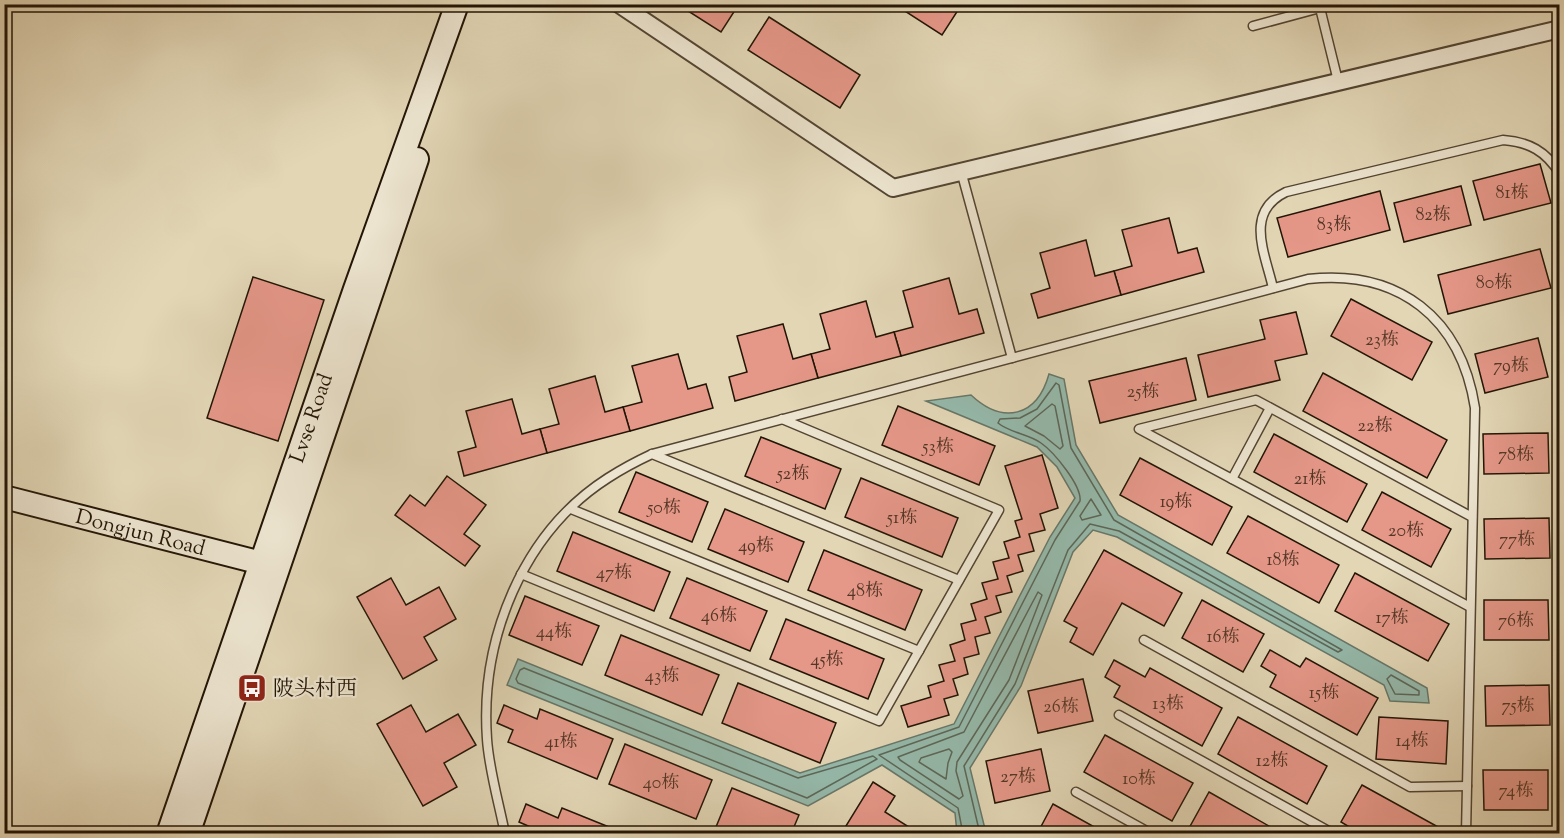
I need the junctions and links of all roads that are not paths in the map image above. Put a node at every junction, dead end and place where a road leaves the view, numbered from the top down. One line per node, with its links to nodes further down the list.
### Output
1 (457, 4): 20 (main road, Lvse Road)
2 (470, 4): 20 (main road, Lvse Road)
3 (619, 4): 9 (street)
4 (1335, 4): 5 (lane)
5 (1320, 8): 6 (lane); 8 (lane)
6 (1253, 26)
7 (1560, 29): 8 (street)
8 (1338, 81): 9 (street)
9 (961, 171): 12 (lane)
10 (1560, 174): 11 (lane)
11 (1273, 288): 12 (lane); 19 (lane)
12 (1012, 358): 14 (lane)
13 (1270, 408): 16 (lane); 16 (lane); 19 (lane)
14 (782, 419): 15 (lane); 22 (lane)
15 (652, 454): 18 (lane); 22 (lane)
16 (1233, 479): 23 (lane)
17 (4, 497): 20 (main road, Dongjun Road)
18 (571, 509): 21 (lane); 25 (lane)
19 (1473, 517): 23 (lane)
20 (269, 565): 29 (main road, Lvse Road); 30 (main road, Lvse Road)
21 (521, 574): 25 (lane); 31 (lane)
22 (959, 580): 25 (lane)
23 (1470, 607): 27 (lane)
24 (1144, 640): 27 (lane)
25 (918, 651)
26 (1119, 715): 33 (lane)
27 (1467, 786): 34 (lane)
28 (1076, 792): 32 (lane)
29 (168, 834)
30 (188, 834)
31 (505, 834)
32 (1152, 834)
33 (1334, 834)
34 (1466, 834)

